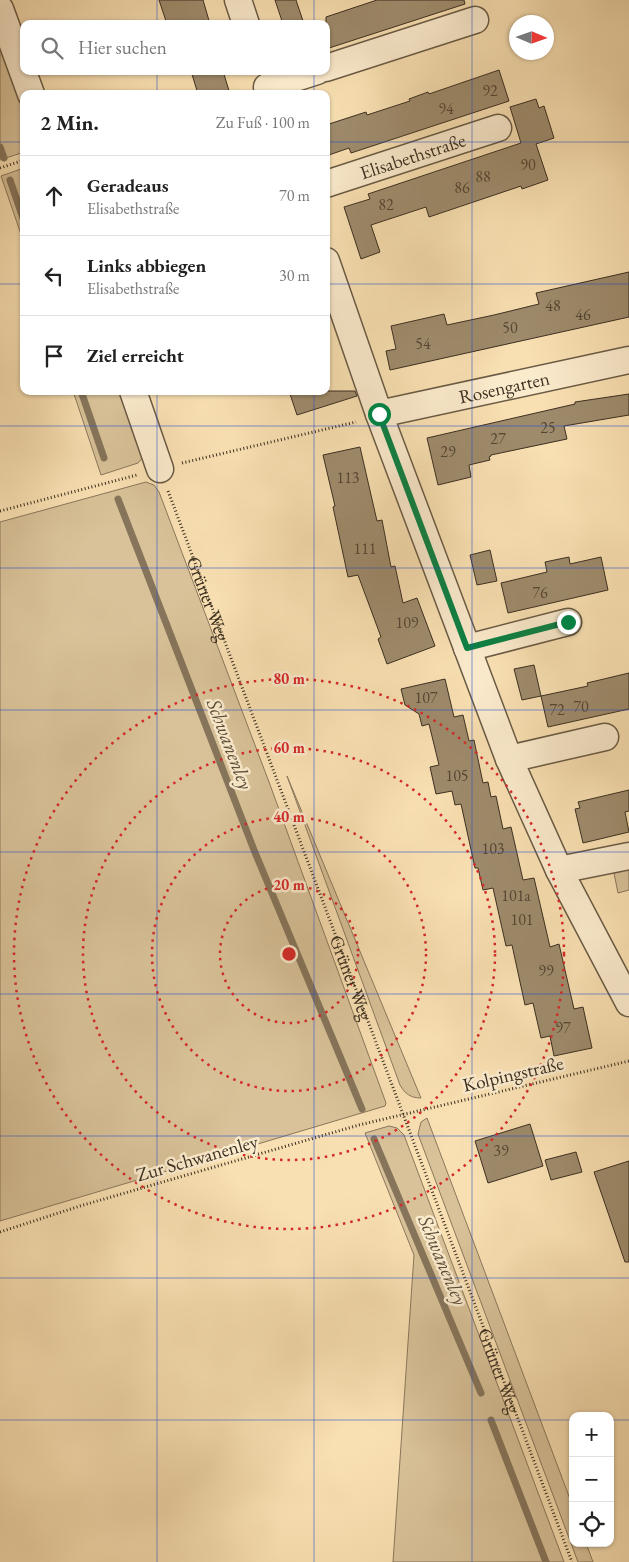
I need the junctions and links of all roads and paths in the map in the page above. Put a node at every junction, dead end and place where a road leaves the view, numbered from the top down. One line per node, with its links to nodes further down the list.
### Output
1 (238, 0): 3 (street)
2 (0, 9): 5 (street)
3 (245, 20)
4 (476, 20): 6 (street)
5 (20, 64)
6 (330, 67)
7 (24, 75): 10 (street)
8 (301, 75): 9 (street)
9 (266, 84)
10 (30, 90)
11 (498, 128): 14 (street, Elisabethstraße)
12 (20, 161): 13 (path)
13 (0, 168)
14 (330, 183)
15 (330, 273): 18 (street)
16 (629, 360): 18 (street, Rosengarten)
17 (135, 395): 19 (street)
18 (379, 414): 19 (path); 22 (street)
19 (160, 468): 20 (path); 29 (path, Grüner Weg)
20 (0, 511)
21 (568, 622): 22 (street)
22 (467, 648): 24 (street)
23 (605, 737): 24 (street)
24 (509, 759): 26 (street)
25 (629, 856): 26 (street)
26 (559, 870): 27 (street)
27 (629, 1003)
28 (629, 1062): 29 (path, Kolpingstraße)
29 (403, 1114): 30 (path, Zur Schwanenley); 31 (path, Grüner Weg)
30 (0, 1232)
31 (572, 1562)

